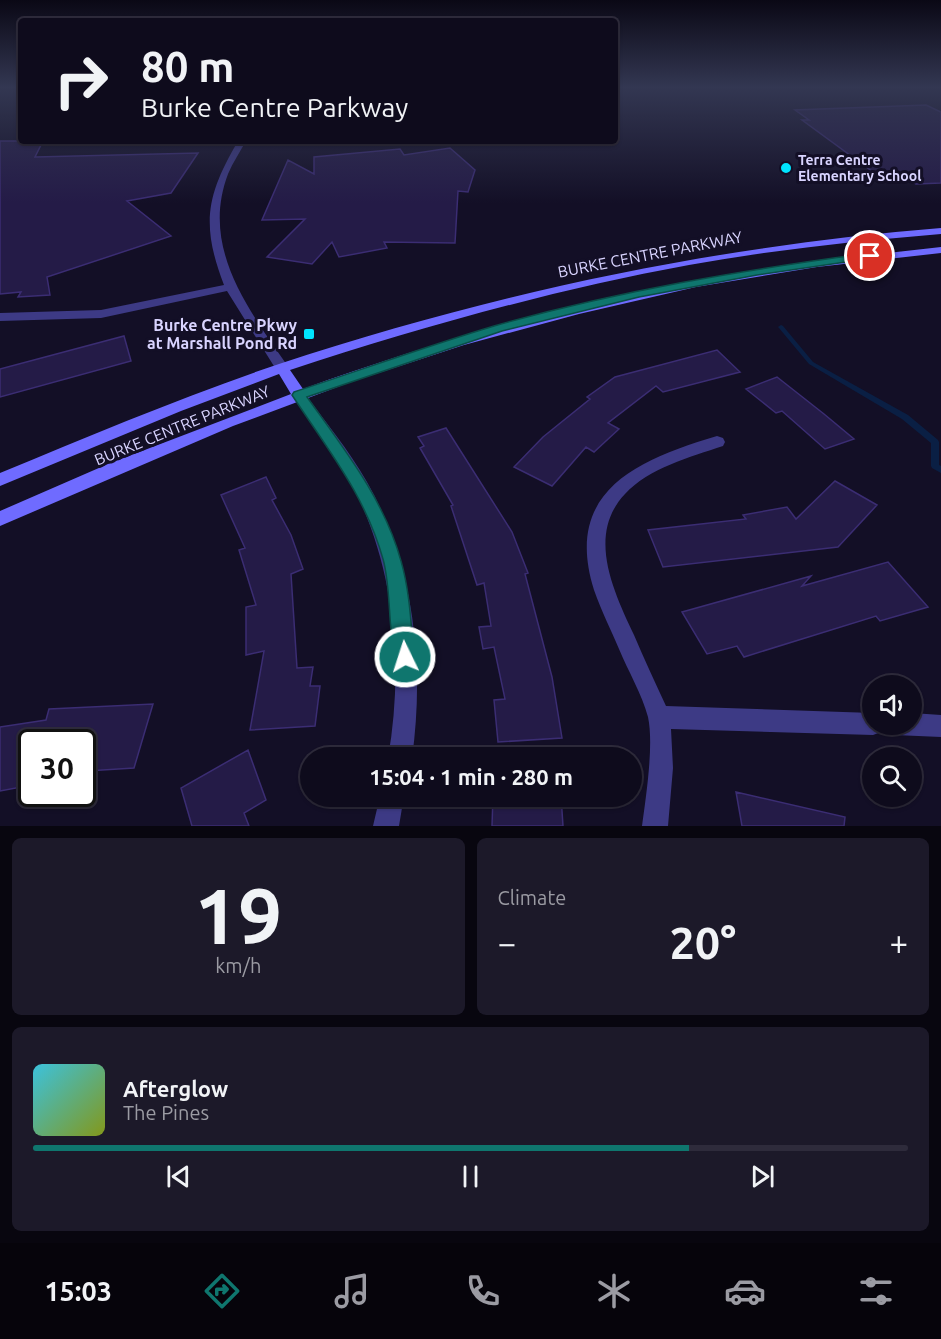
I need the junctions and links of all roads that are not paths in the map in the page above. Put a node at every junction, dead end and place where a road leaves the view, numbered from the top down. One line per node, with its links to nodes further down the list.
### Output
1 (240, 144): 4 (street)
2 (941, 231): 6 (main road, BURKE CENTRE PARKWAY)
3 (941, 250): 7 (main road, BURKE CENTRE PARKWAY)
4 (230, 287): 5 (street); 6 (street)
5 (0, 317)
6 (282, 368): 7 (main road); 9 (main road, BURKE CENTRE PARKWAY)
7 (299, 395): 10 (main road, BURKE CENTRE PARKWAY); 15 (street)
8 (717, 442): 11 (street)
9 (0, 480)
10 (0, 519)
11 (659, 717): 12 (street); 18 (street)
12 (862, 724)
13 (922, 725): 14 (street)
14 (941, 726)
15 (401, 747)
16 (390, 807): 17 (street)
17 (386, 826)
18 (655, 826)

